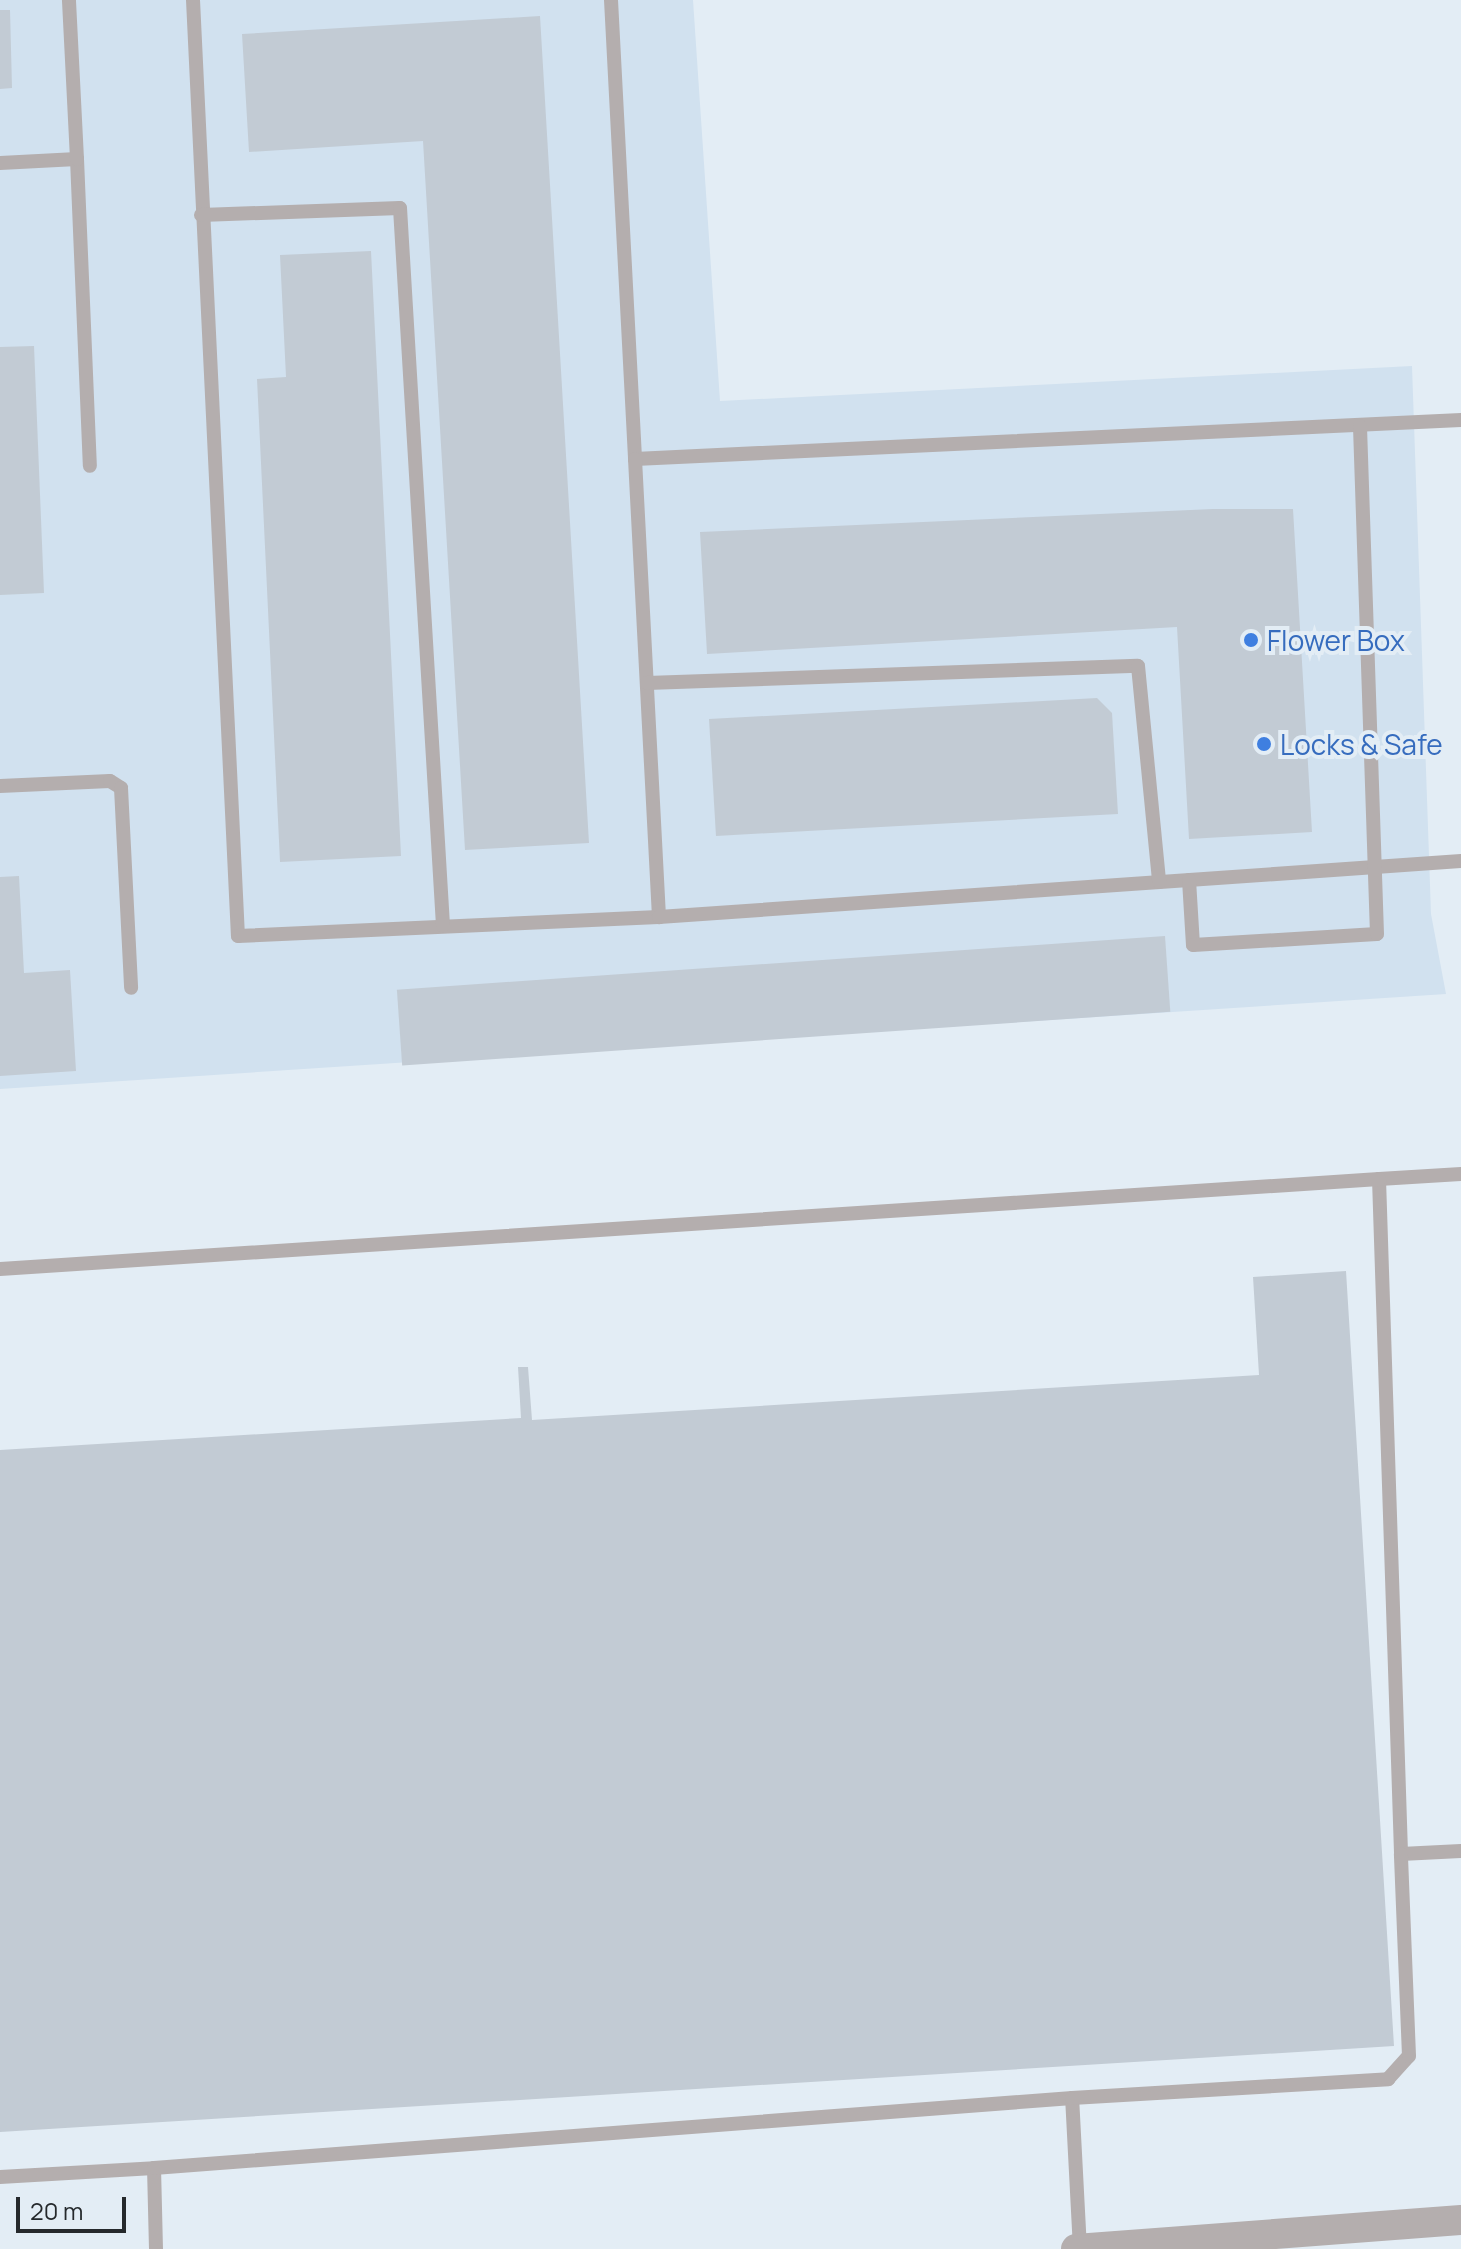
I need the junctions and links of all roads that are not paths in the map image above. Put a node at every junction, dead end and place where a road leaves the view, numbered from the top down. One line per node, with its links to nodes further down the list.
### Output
1 (69, 0): 4 (lane)
2 (193, 0): 6 (lane)
3 (611, 0): 9 (lane)
4 (77, 159): 5 (lane); 10 (lane)
5 (0, 163)
6 (201, 215): 18 (lane); 18 (lane)
7 (1461, 420): 8 (lane)
8 (1360, 426): 9 (lane); 14 (lane)
9 (635, 459): 11 (lane)
10 (90, 466)
11 (647, 683): 16 (lane); 17 (lane)
12 (0, 786): 19 (lane)
13 (1461, 861): 14 (lane)
14 (1378, 866): 15 (lane); 15 (lane)
15 (1189, 880): 16 (lane)
16 (1159, 882): 17 (lane)
17 (659, 917): 18 (lane)
18 (443, 926)
19 (131, 988)
20 (1461, 1174): 21 (lane)
21 (1379, 1179): 22 (lane); 24 (lane)
22 (0, 1269)
23 (1461, 1851): 24 (lane)
24 (1401, 1854): 25 (lane)
25 (1072, 2098): 26 (lane); 30 (lane)
26 (154, 2168): 27 (lane); 29 (lane)
27 (0, 2177)
28 (1461, 2220): 30 (street)
29 (156, 2249)
30 (1078, 2249)

